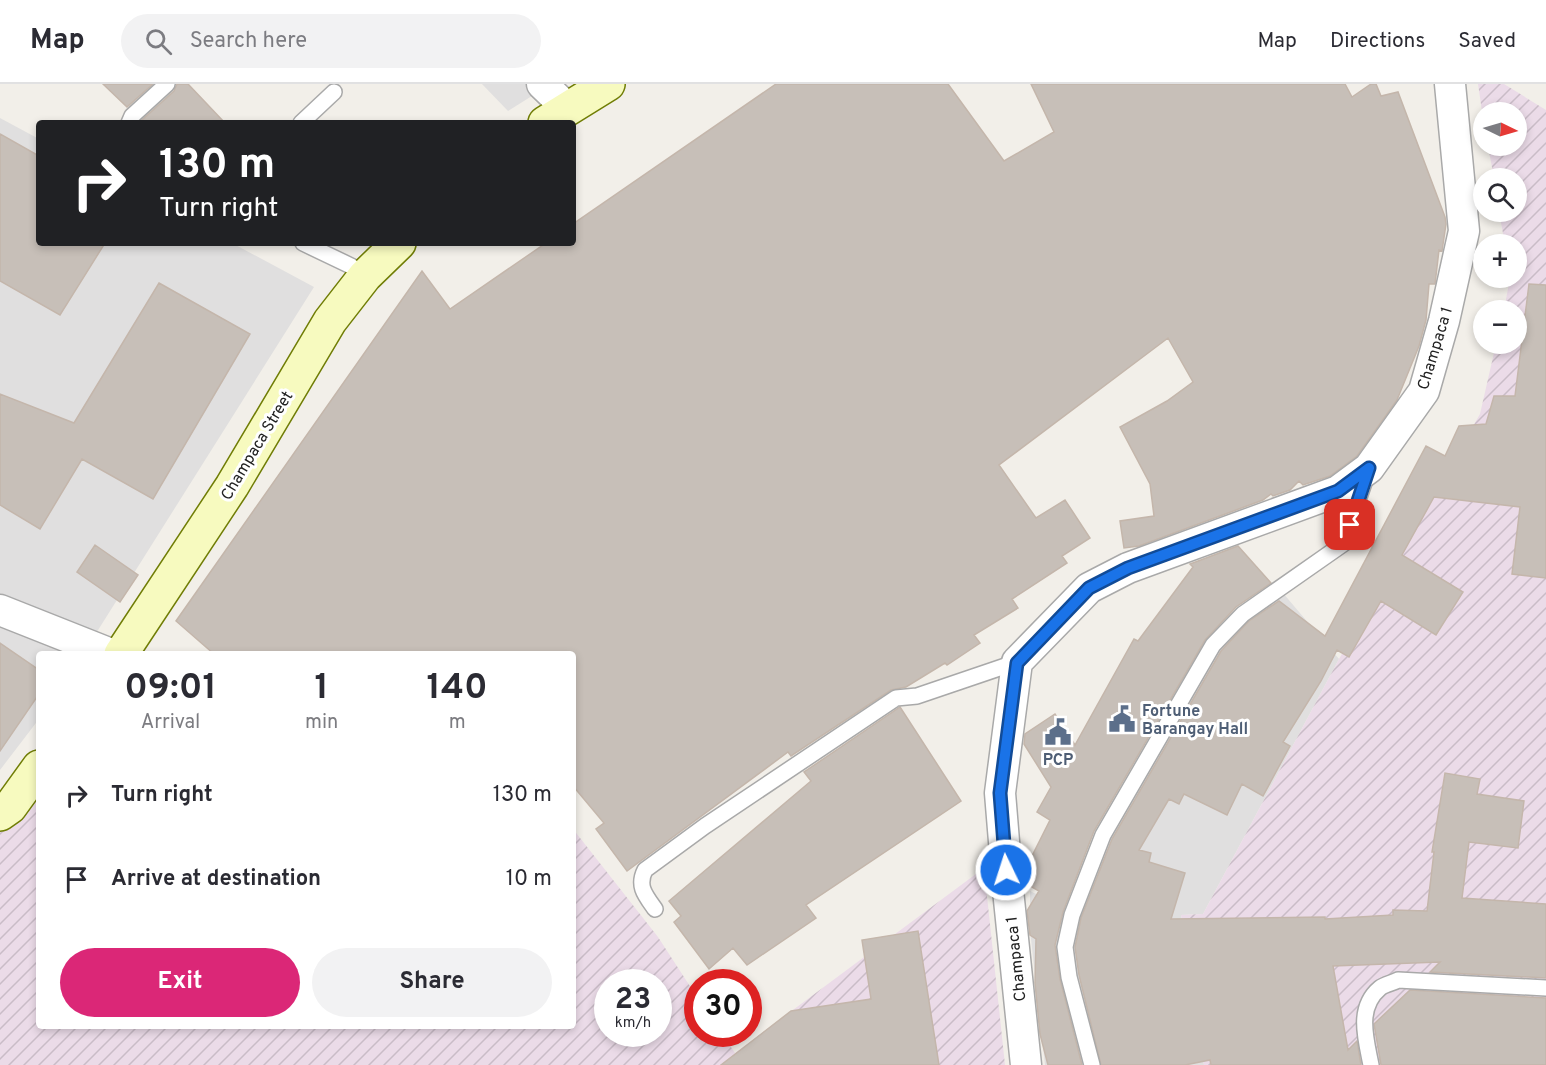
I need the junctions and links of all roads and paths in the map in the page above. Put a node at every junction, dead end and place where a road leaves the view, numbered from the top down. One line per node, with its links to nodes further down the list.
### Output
1 (167, 84): 7 (lane)
2 (542, 84): 6 (street)
3 (608, 84): 6 (street)
4 (1450, 84): 12 (street, Champaca 1)
5 (334, 92): 8 (lane)
6 (556, 115)
7 (130, 120)
8 (304, 120)
9 (309, 246): 11 (lane)
10 (396, 246): 11 (street, Champaca Street)
11 (364, 276): 15 (street, Champaca Street)
12 (1369, 468): 16 (street, Champaca 1); 22 (lane)
13 (0, 610): 14 (street)
14 (103, 651)
15 (123, 651)
16 (1017, 663): 19 (lane); 21 (street, Champaca 1)
17 (36, 771): 18 (street)
18 (0, 814)
19 (655, 909)
20 (1546, 988): 23 (lane)
21 (1026, 1065)
22 (1092, 1065)
23 (1371, 1065)

